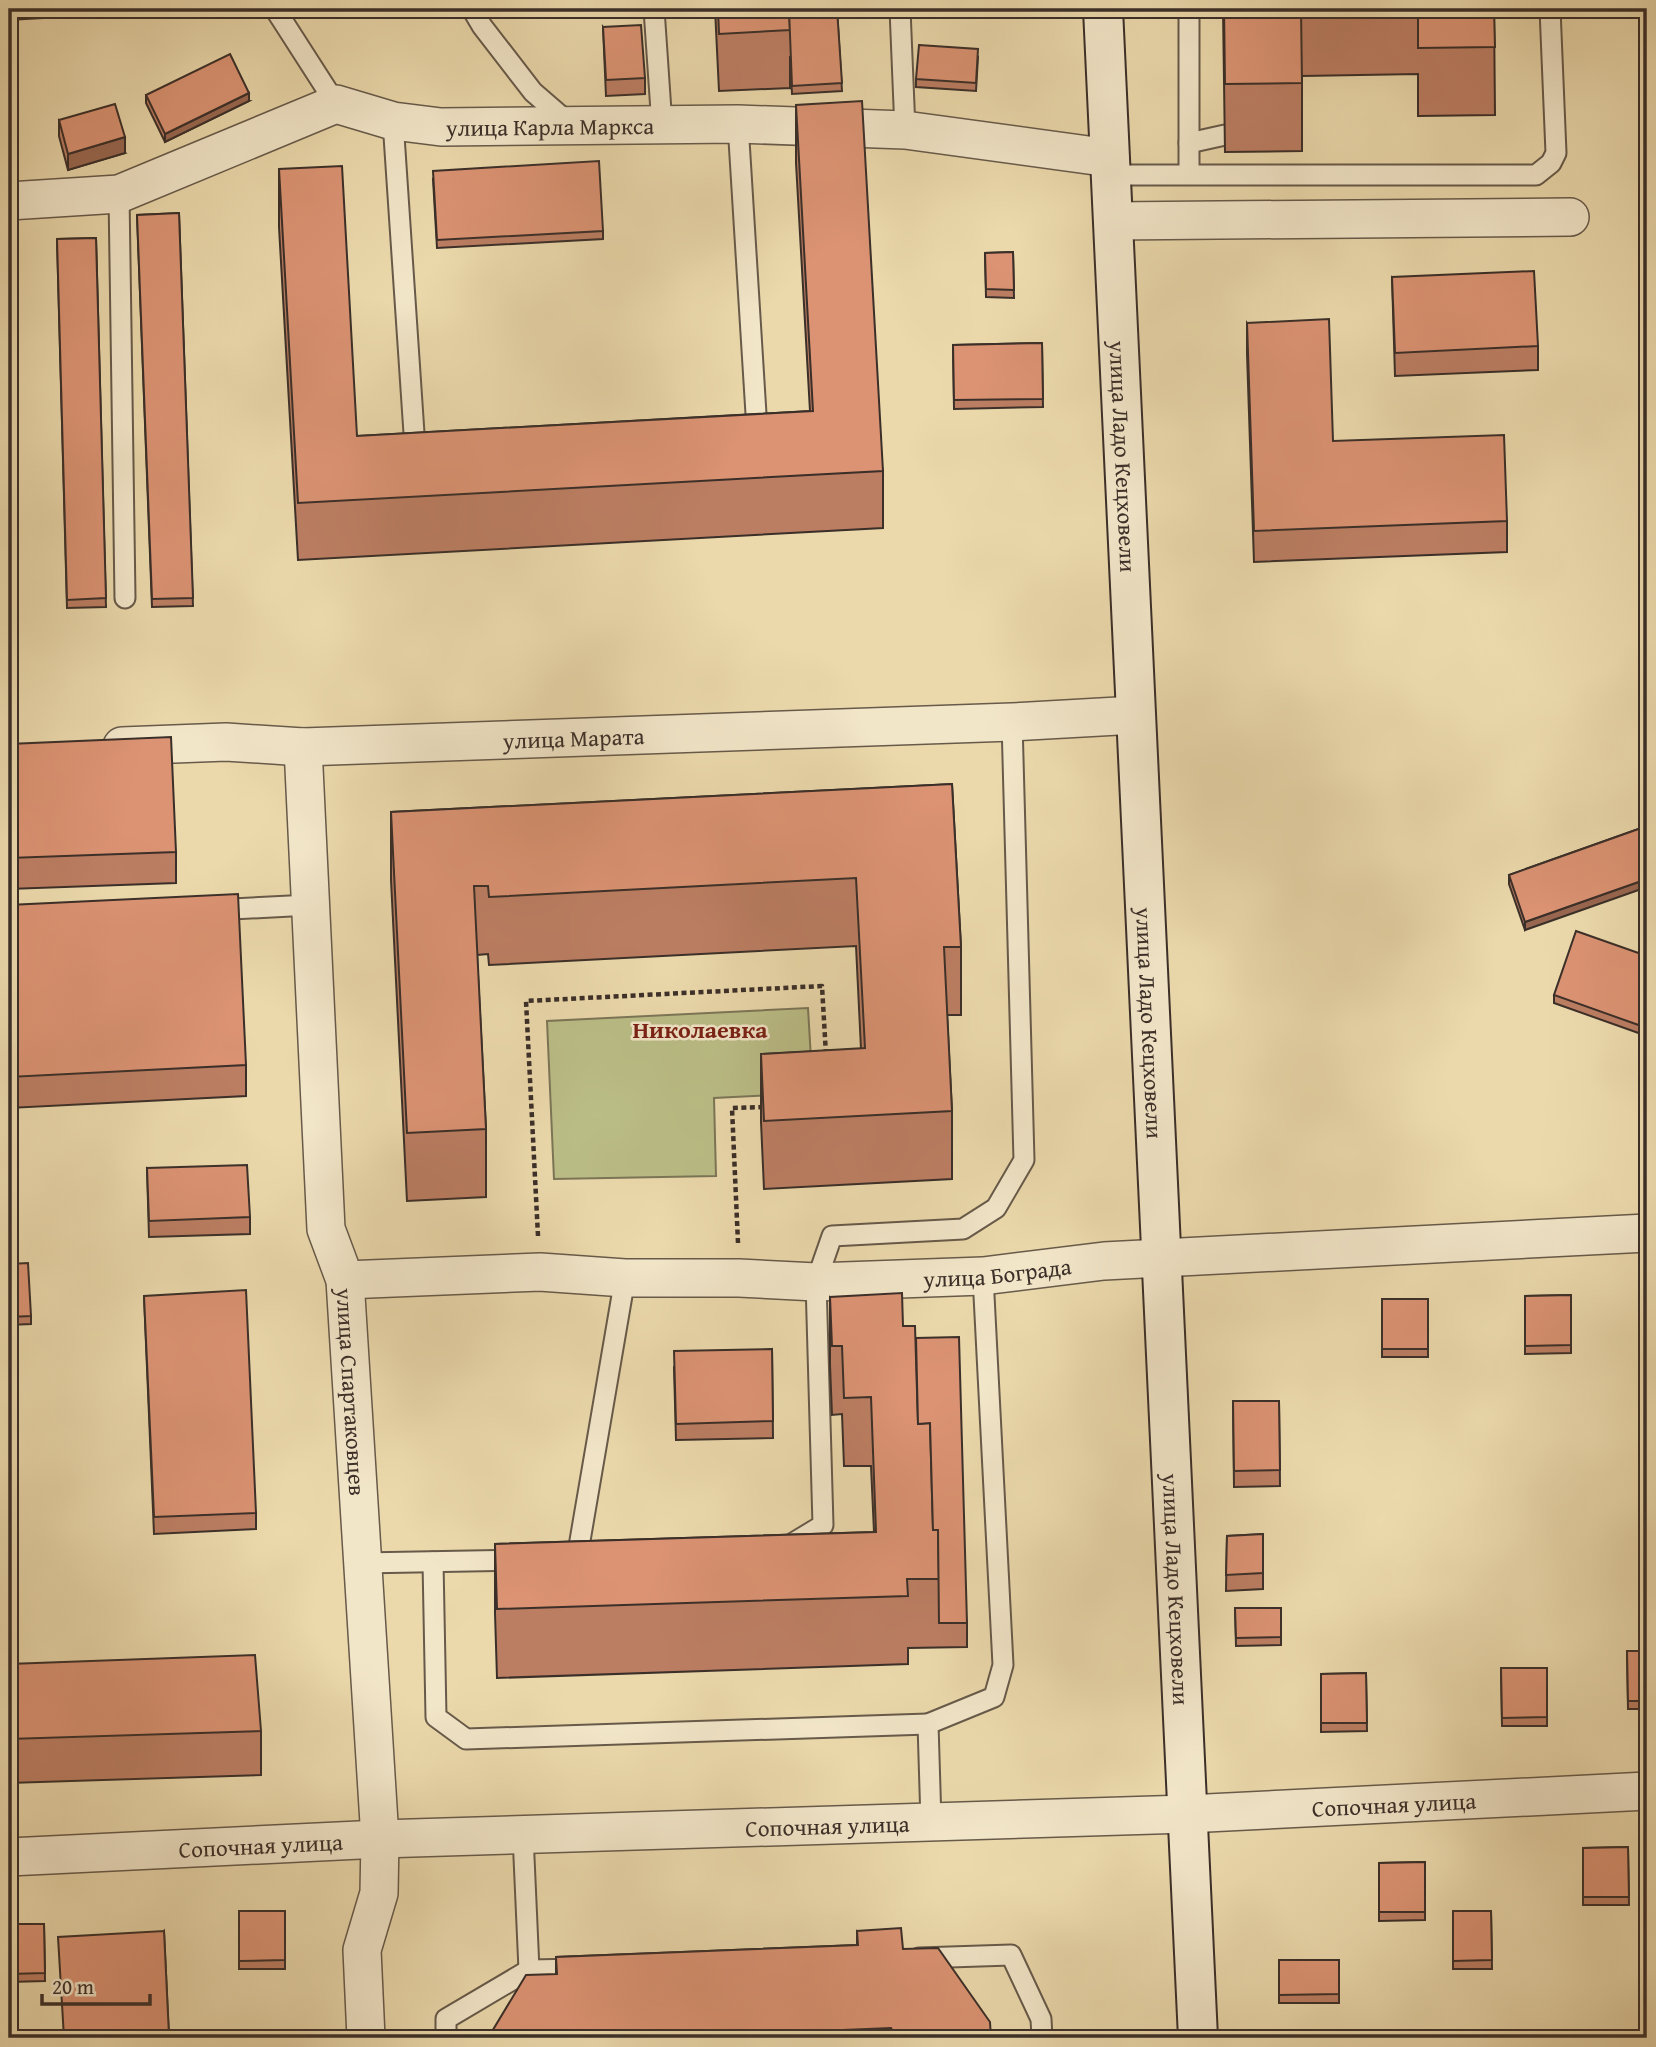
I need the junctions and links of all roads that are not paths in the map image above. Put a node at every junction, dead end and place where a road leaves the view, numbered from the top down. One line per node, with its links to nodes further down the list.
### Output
1 (275, 9): 8 (lane)
2 (472, 9): 12 (lane)
3 (654, 9): 11 (lane)
4 (900, 9): 13 (lane)
5 (1103, 9): 16 (main road, улица Ладо Кецховели)
6 (1189, 9): 15 (lane)
7 (1550, 9): 17 (lane)
8 (336, 104): 9 (street, улица Карла Маркса); 18 (street)
9 (393, 121): 12 (street, улица Карла Маркса); 23 (lane)
10 (738, 124): 11 (street, улица Карла Маркса); 13 (street, улица Карла Маркса); 22 (lane)
11 (662, 126): 12 (street, улица Карла Маркса)
12 (574, 127)
13 (905, 130): 16 (street, улица Карла Маркса)
14 (1225, 135): 15 (lane)
15 (1189, 143): 17 (lane)
16 (1110, 167): 17 (lane); 21 (main road, улица Ладо Кецховели)
17 (1189, 173)
18 (119, 194): 19 (street); 24 (lane)
19 (9, 201)
20 (1570, 217): 21 (street)
21 (1113, 222): 25 (main road, улица Ладо Кецховели)
22 (727, 442)
23 (443, 461)
24 (125, 598)
25 (1136, 715): 26 (street, улица Марата); 32 (main road, улица Ладо Кецховели)
26 (1012, 722): 28 (street, улица Марата); 36 (lane)
27 (90, 747): 28 (street, улица Марата)
28 (303, 747): 29 (street, улица Спартаковцев)
29 (310, 905): 30 (lane); 35 (street, улица Спартаковцев)
30 (201, 911)
31 (1647, 1233): 32 (street, улица Бограда)
32 (1161, 1259): 33 (street, улица Бограда); 44 (main road, улица Ладо Кецховели)
33 (984, 1276): 36 (street, улица Бограда); 42 (lane)
34 (625, 1278): 35 (street, улица Бограда); 36 (street, улица Бограда); 38 (lane)
35 (345, 1280): 41 (street, улица Спартаковцев)
36 (816, 1282): 37 (lane)
37 (761, 1555)
38 (577, 1558)
39 (537, 1559): 40 (lane)
40 (433, 1562): 41 (lane); 42 (lane)
41 (362, 1563): 47 (street, улица Спартаковцев)
42 (928, 1724): 45 (lane)
43 (1647, 1791): 44 (street, Сопочная улица)
44 (1187, 1814): 45 (street, Сопочная улица); 55 (main road, улица Ладо Кецховели)
45 (931, 1822): 46 (street, Сопочная улица)
46 (523, 1835): 47 (street, Сопочная улица); 51 (lane)
47 (380, 1839): 48 (street, Сопочная улица); 52 (street, улица Спартаковцев)
48 (9, 1857)
49 (901, 1959): 54 (lane)
50 (598, 1968): 51 (lane)
51 (529, 1970): 53 (lane)
52 (366, 2038)
53 (446, 2038)
54 (1042, 2038)
55 (1198, 2038)

